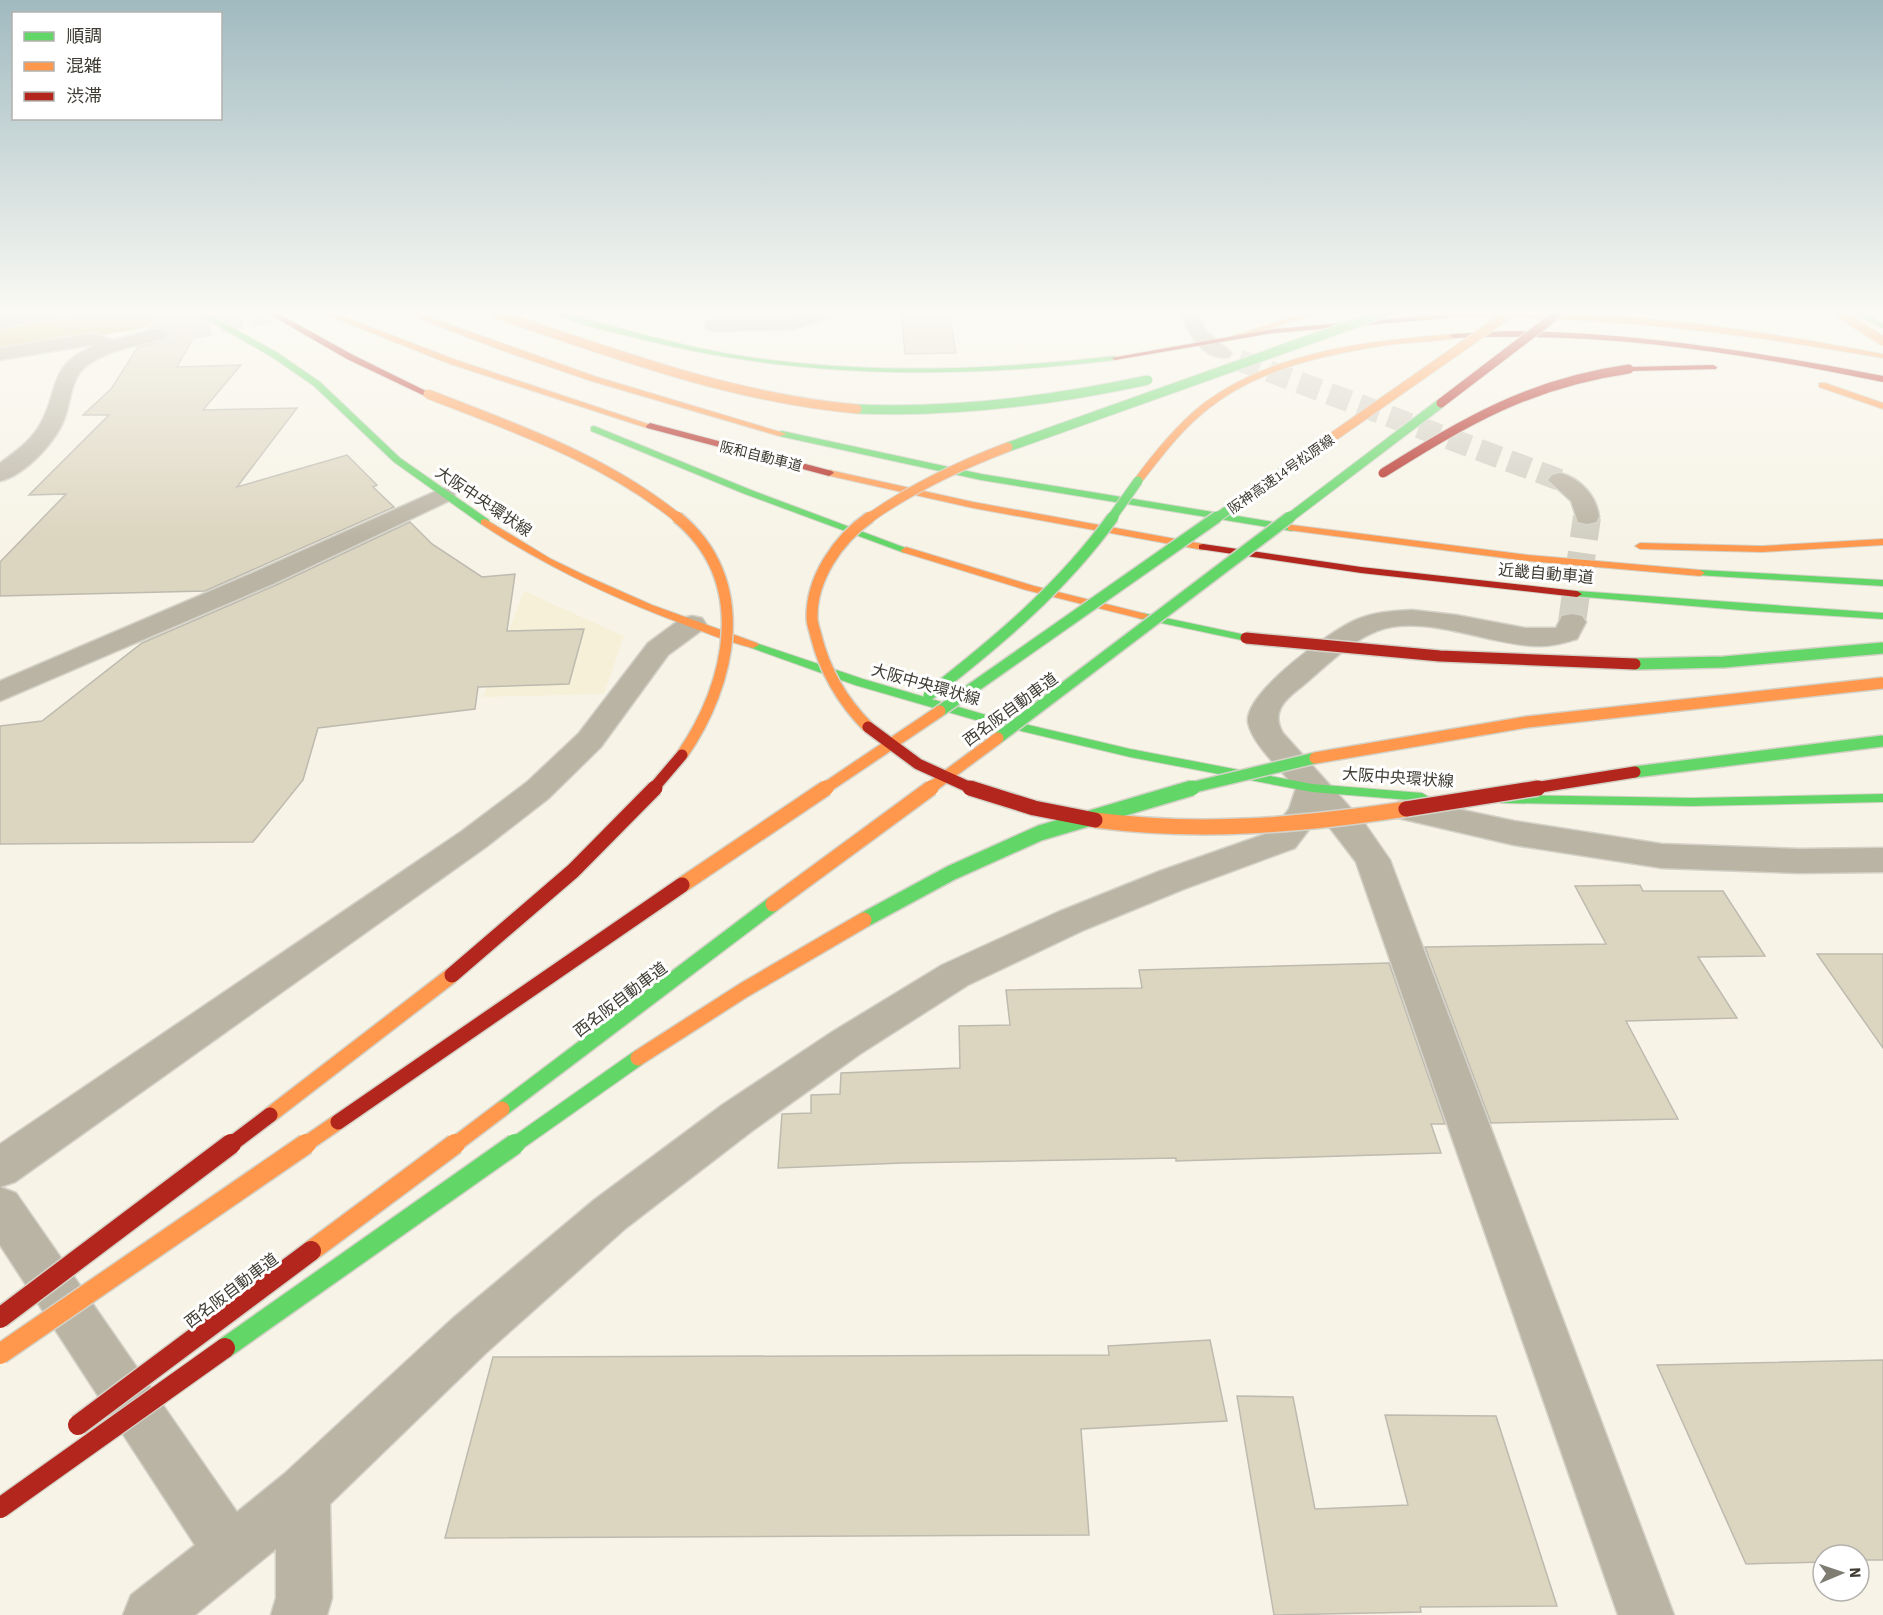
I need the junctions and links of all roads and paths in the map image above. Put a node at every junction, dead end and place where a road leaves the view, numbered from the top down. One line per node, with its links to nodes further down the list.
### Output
1 (63, 388): 18 (street)
2 (322, 388): 21 (main road, 大阪中央環状線)
3 (417, 388): 51 (main road, bridge)
4 (497, 388): 15 (main road)
5 (530, 388): 29 (main road, 阪和自動車道)
6 (626, 388): 22 (main road, 阪和自動車道)
7 (736, 388): 8 (main road, bridge)
8 (1107, 388)
9 (1173, 388): 44 (main road, bridge)
10 (1234, 388): 42 (main road, bridge)
11 (1403, 388): 47 (main road, 阪神高速14号松原線, bridge)
12 (1461, 388): 41 (main road, 西名阪自動車道, bridge)
13 (1544, 388): 19 (main road, bridge)
14 (1829, 388): 16 (main road)
15 (518, 398)
16 (1883, 406)
17 (584, 425): 37 (main road, bridge)
18 (0, 474)
19 (1372, 480)
20 (1560, 480): 24 (street)
21 (443, 495): 35 (main road, 大阪中央環状線); 40 (street)
22 (1174, 511): 25 (main road, 阪和自動車道); 26 (main road)
23 (1324, 514): 30 (main road)
24 (1587, 517)
25 (1245, 522): 31 (main road, 近畿自動車道)
26 (1477, 537)
27 (1883, 542): 28 (main road)
28 (1631, 546)
29 (1208, 549): 33 (main road, 近畿自動車道)
30 (1247, 570)
31 (1883, 583)
32 (1190, 612): 36 (main road)
33 (1883, 616)
34 (1572, 622): 45 (street)
35 (692, 624): 45 (main road, 大阪中央環状線); 49 (street)
36 (1161, 633)
37 (1883, 648)
38 (1133, 654): 41 (main road, bridge)
39 (1883, 683): 55 (main road, bridge)
40 (0, 692)
41 (1055, 697): 53 (main road, 西名阪自動車道, bridge)
42 (907, 713)
43 (889, 728): 47 (main road, bridge)
44 (1883, 741)
45 (1312, 788): 46 (main road, 大阪中央環状線); 48 (street); 54 (street); 59 (street)
46 (1883, 798)
47 (752, 837): 52 (main road, bridge)
48 (1883, 860)
49 (0, 1168)
50 (0, 1207): 56 (street)
51 (0, 1318)
52 (0, 1354)
53 (67, 1434)
54 (303, 1493): 56 (street); 58 (street)
55 (0, 1508)
56 (231, 1551): 57 (street)
57 (151, 1615)
58 (299, 1615)
59 (1646, 1615)

